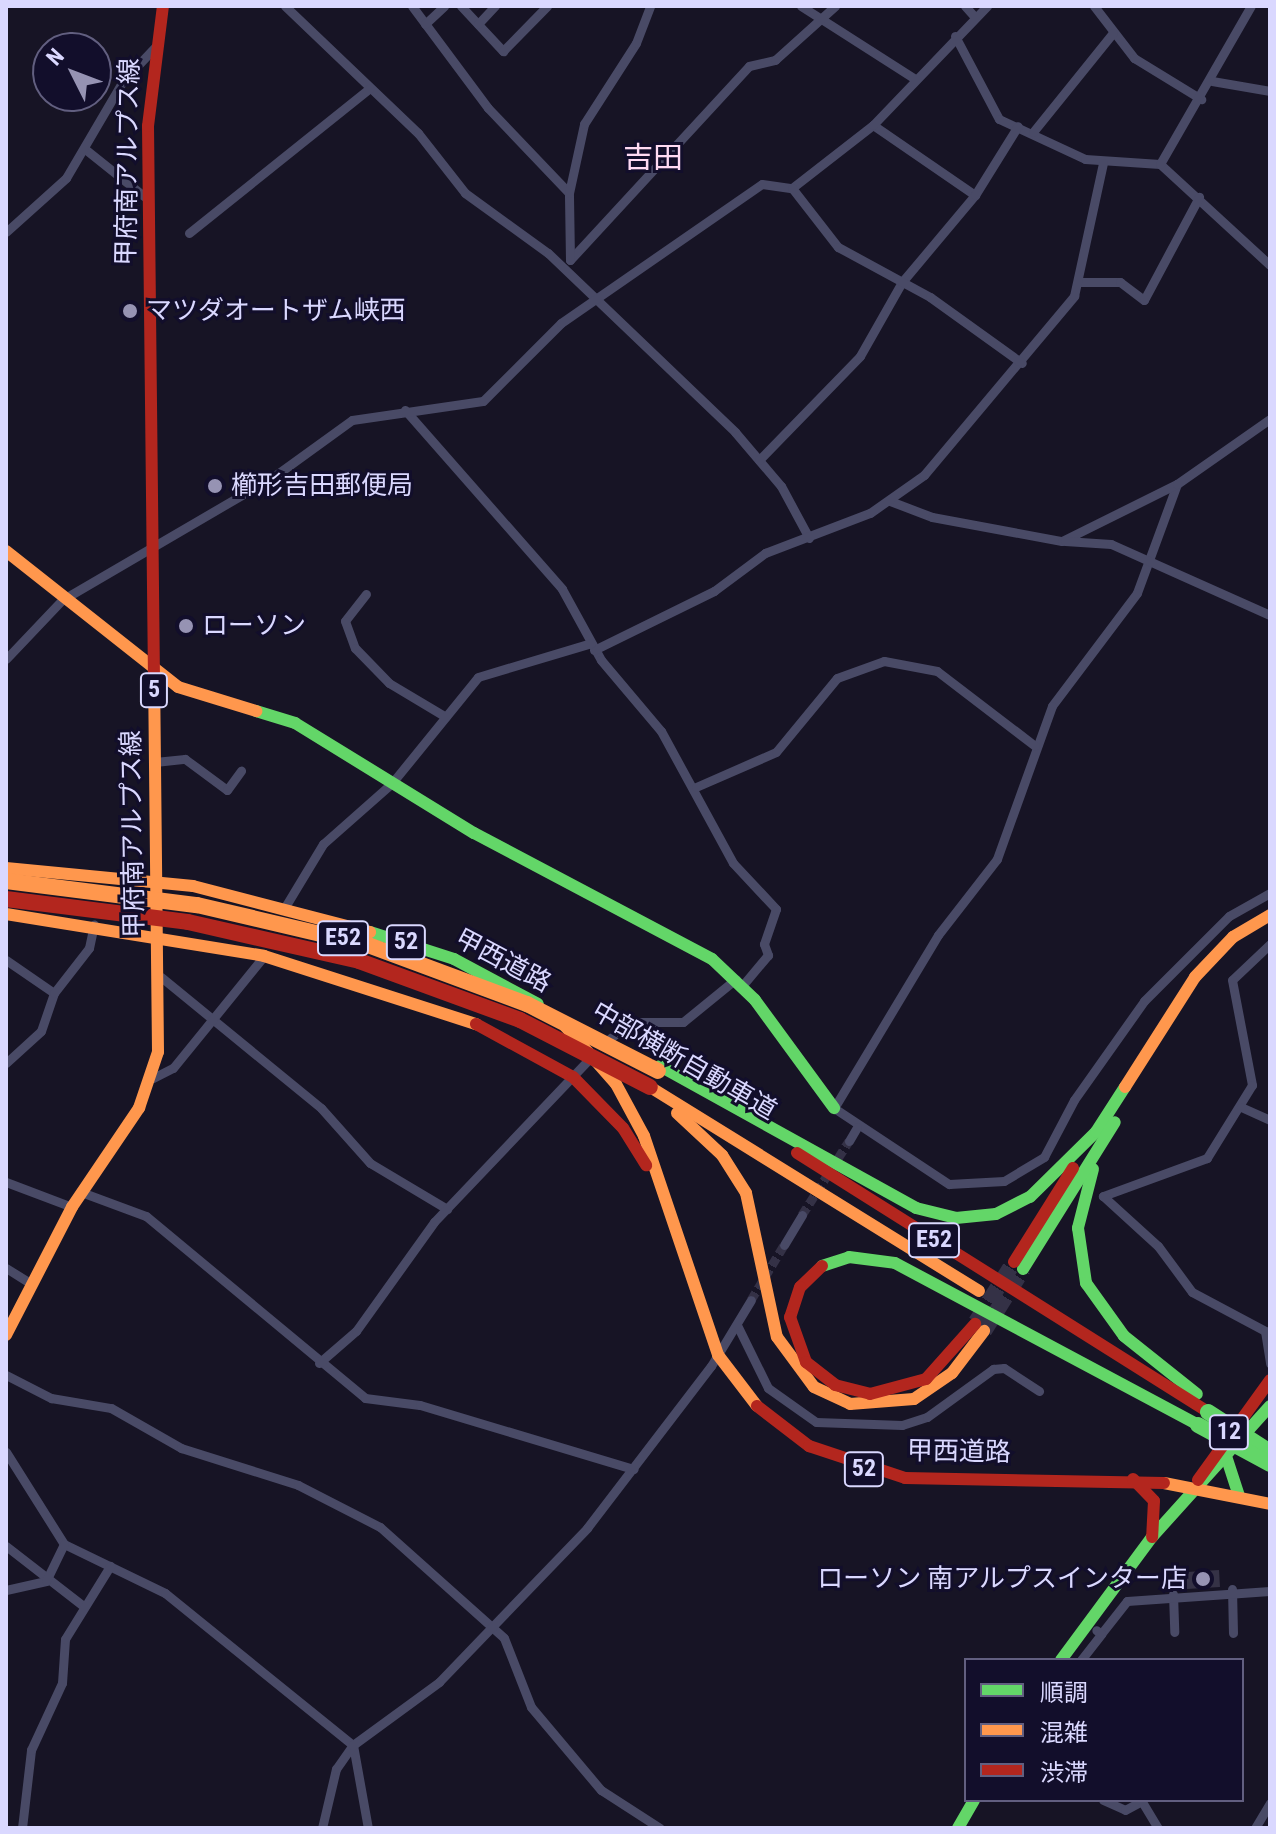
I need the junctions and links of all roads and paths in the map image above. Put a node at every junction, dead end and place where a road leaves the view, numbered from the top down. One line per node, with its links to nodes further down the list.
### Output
1 (163, 6): 21 (main road, 甲府南アルプス線 / 5)
2 (285, 6): 24 (street)
3 (412, 6): 17 (street)
4 (444, 6): 17 (street)
5 (461, 6): 18 (street)
6 (495, 6): 18 (street)
7 (547, 6): 18 (street)
8 (650, 6): 34 (street)
9 (801, 6): 16 (street)
10 (835, 6): 16 (street)
11 (965, 6): 15 (street)
12 (987, 6): 15 (street)
13 (1094, 6): 19 (street)
14 (1251, 6): 23 (street)
15 (975, 17): 20 (street)
16 (820, 20): 22 (street); 40 (street)
17 (425, 24): 34 (street)
18 (478, 24)
19 (1113, 33): 26 (street); 29 (street)
20 (955, 36): 22 (street); 28 (street)
21 (155, 47): 30 (street); 37 (main road, 甲府南アルプス線 / 5)
22 (915, 79): 27 (street)
23 (1212, 81): 25 (street); 26 (street)
24 (369, 89): 39 (street); 42 (street)
25 (1270, 91)
26 (1201, 99): 32 (street)
27 (873, 125): 33 (street); 35 (street)
28 (1018, 126): 29 (street); 35 (street)
29 (1033, 132): 31 (street)
30 (85, 149): 37 (street); 38 (street)
31 (1103, 163): 32 (street); 44 (street)
32 (1160, 164): 36 (street)
33 (792, 188): 43 (street); 45 (street)
34 (569, 193): 40 (street)
35 (975, 195): 43 (street)
36 (1199, 197): 41 (street); 44 (street)
37 (149, 200): 54 (main road, 甲府南アルプス線 / 5)
38 (6, 232)
39 (189, 233)
40 (570, 260): 42 (street)
41 (1270, 265)
42 (570, 275): 45 (street)
43 (902, 282): 46 (street); 49 (street)
44 (1080, 282): 46 (street)
45 (593, 300): 47 (street); 49 (street)
46 (1022, 363): 51 (street)
47 (405, 410): 54 (street); 60 (street)
48 (1270, 419): 50 (street)
49 (759, 460): 52 (street)
50 (1177, 484): 53 (street); 56 (street)
51 (890, 501): 52 (street); 53 (street)
52 (809, 538): 60 (street)
53 (1062, 541): 56 (street)
54 (154, 548): 58 (street); 62 (main road, 甲府南アルプス線 / 5)
55 (6, 551): 58 (main road)
56 (1150, 564): 59 (street); 64 (street)
57 (366, 594): 63 (street)
58 (62, 600): 61 (street); 62 (main road)
59 (1270, 615)
60 (592, 646): 63 (street); 68 (street)
61 (6, 659)
62 (154, 672): 65 (main road, 甲府南アルプス線 / 5); 67 (main road)
63 (446, 717): 67 (street)
64 (1035, 746): 68 (street); 94 (street)
65 (155, 762): 66 (street); 71 (main road, 甲府南アルプス線 / 5)
66 (241, 771)
67 (392, 783): 74 (street); 84 (main road)
68 (696, 787): 84 (street)
69 (6, 868): 71 (main road, 甲西道路 / 52)
70 (6, 881): 89 (main road, 中部横断自動車道 / E52, bridge)
71 (156, 883): 74 (main road, 甲西道路 / 52); 79 (main road, 甲府南アルプス線 / 5)
72 (1270, 893): 99 (street)
73 (6, 899): 92 (main road, 中部横断自動車道 / E52, bridge)
74 (285, 907): 87 (main road, 甲西道路 / 52)
75 (6, 914): 77 (main road, 甲西道路 / 52)
76 (1270, 915): 97 (main road)
77 (94, 925): 79 (main road, 甲西道路 / 52); 85 (street)
78 (1270, 926): 97 (main road)
79 (159, 935): 81 (main road, 甲西道路 / 52); 83 (main road, 甲府南アルプス線 / 5)
80 (1270, 944): 93 (street)
81 (264, 956): 86 (street); 90 (main road, 甲西道路 / 52)
82 (6, 960): 85 (street)
83 (161, 977): 86 (street); 91 (main road, 甲府南アルプス線 / 5)
84 (739, 982): 87 (street); 94 (main road)
85 (54, 993): 88 (street)
86 (214, 1021): 91 (street); 103 (street)
87 (594, 1054): 90 (street); 105 (main road, 甲西道路 / 52)
88 (6, 1063)
89 (659, 1069): 97 (main road); 120 (main road, 中部横断自動車道 / E52)
90 (573, 1077): 103 (street); 105 (main road, 甲西道路 / 52)
91 (153, 1078): 102 (main road, 甲府南アルプス線 / 5)
92 (648, 1090): 120 (main road, 中部横断自動車道 / E52); 120 (main road)
93 (1241, 1107): 95 (street); 115 (street)
94 (834, 1108): 96 (street)
95 (1270, 1120)
96 (857, 1127): 98 (street); 99 (street)
97 (1100, 1134): 107 (main road); 120 (main road)
98 (849, 1141)
99 (1044, 1157): 100 (street)
100 (1053, 1166)
101 (6, 1182): 102 (street)
102 (76, 1200): 109 (main road, 甲府南アルプス線 / 5); 114 (street)
103 (447, 1209): 114 (street)
104 (802, 1215): 106 (street)
105 (671, 1221): 113 (main road, 甲西道路 / 52)
106 (784, 1245)
107 (1018, 1265)
108 (6, 1268): 109 (street)
109 (30, 1283): 112 (main road, 甲府南アルプス線 / 5)
110 (751, 1300): 111 (street)
111 (737, 1325): 113 (street); 118 (street)
112 (6, 1335)
113 (718, 1355): 126 (street); 127 (main road, 甲西道路 / 52)
114 (319, 1363): 126 (street)
115 (1270, 1364)
116 (6, 1375): 143 (street)
117 (1270, 1380): 128 (main road, 12)
118 (1039, 1391)
119 (1270, 1406): 124 (main road, 12)
120 (1204, 1416): 121 (main road); 123 (main road, 中部横断自動車道 / E52, bridge); 125 (main road, 中部横断自動車道 / E52, bridge)
121 (1270, 1445)
122 (6, 1452): 133 (street)
123 (1270, 1452)
124 (1227, 1459): 128 (main road, 12); 129 (main road)
125 (1270, 1464)
126 (634, 1469): 143 (street)
127 (1133, 1479): 128 (main road, 甲西道路 / 52); 132 (main road)
128 (1194, 1487): 129 (main road, 甲西道路 / 52); 131 (main road, 甲西道路 / 52); 132 (main road, 12)
129 (1239, 1495): 130 (main road, 甲西道路 / 52)
130 (1270, 1504)
131 (1270, 1515)
132 (1152, 1537): 142 (main road, 12)
133 (64, 1544): 135 (street); 136 (street)
134 (6, 1546): 136 (street)
135 (110, 1566): 141 (street); 149 (street)
136 (46, 1581): 138 (street); 141 (street)
137 (1232, 1589): 139 (street); 140 (street); 145 (street)
138 (6, 1590)
139 (1270, 1591)
140 (1173, 1594): 144 (street); 146 (street)
141 (82, 1605): 155 (street)
142 (1087, 1622): 146 (street); 147 (main road, 12)
143 (494, 1627): 149 (street); 158 (street)
144 (1174, 1632)
145 (1233, 1633)
146 (1101, 1634): 148 (street)
147 (1062, 1658)
148 (1083, 1658)
149 (353, 1745): 156 (street); 157 (street)
150 (973, 1802): 159 (main road)
151 (1107, 1802): 152 (street)
152 (1139, 1802)
153 (1143, 1802): 160 (street)
154 (1270, 1803): 161 (street)
155 (22, 1828)
156 (322, 1828)
157 (368, 1828)
158 (660, 1828)
159 (958, 1828)
160 (1158, 1828)
161 (1255, 1828)

